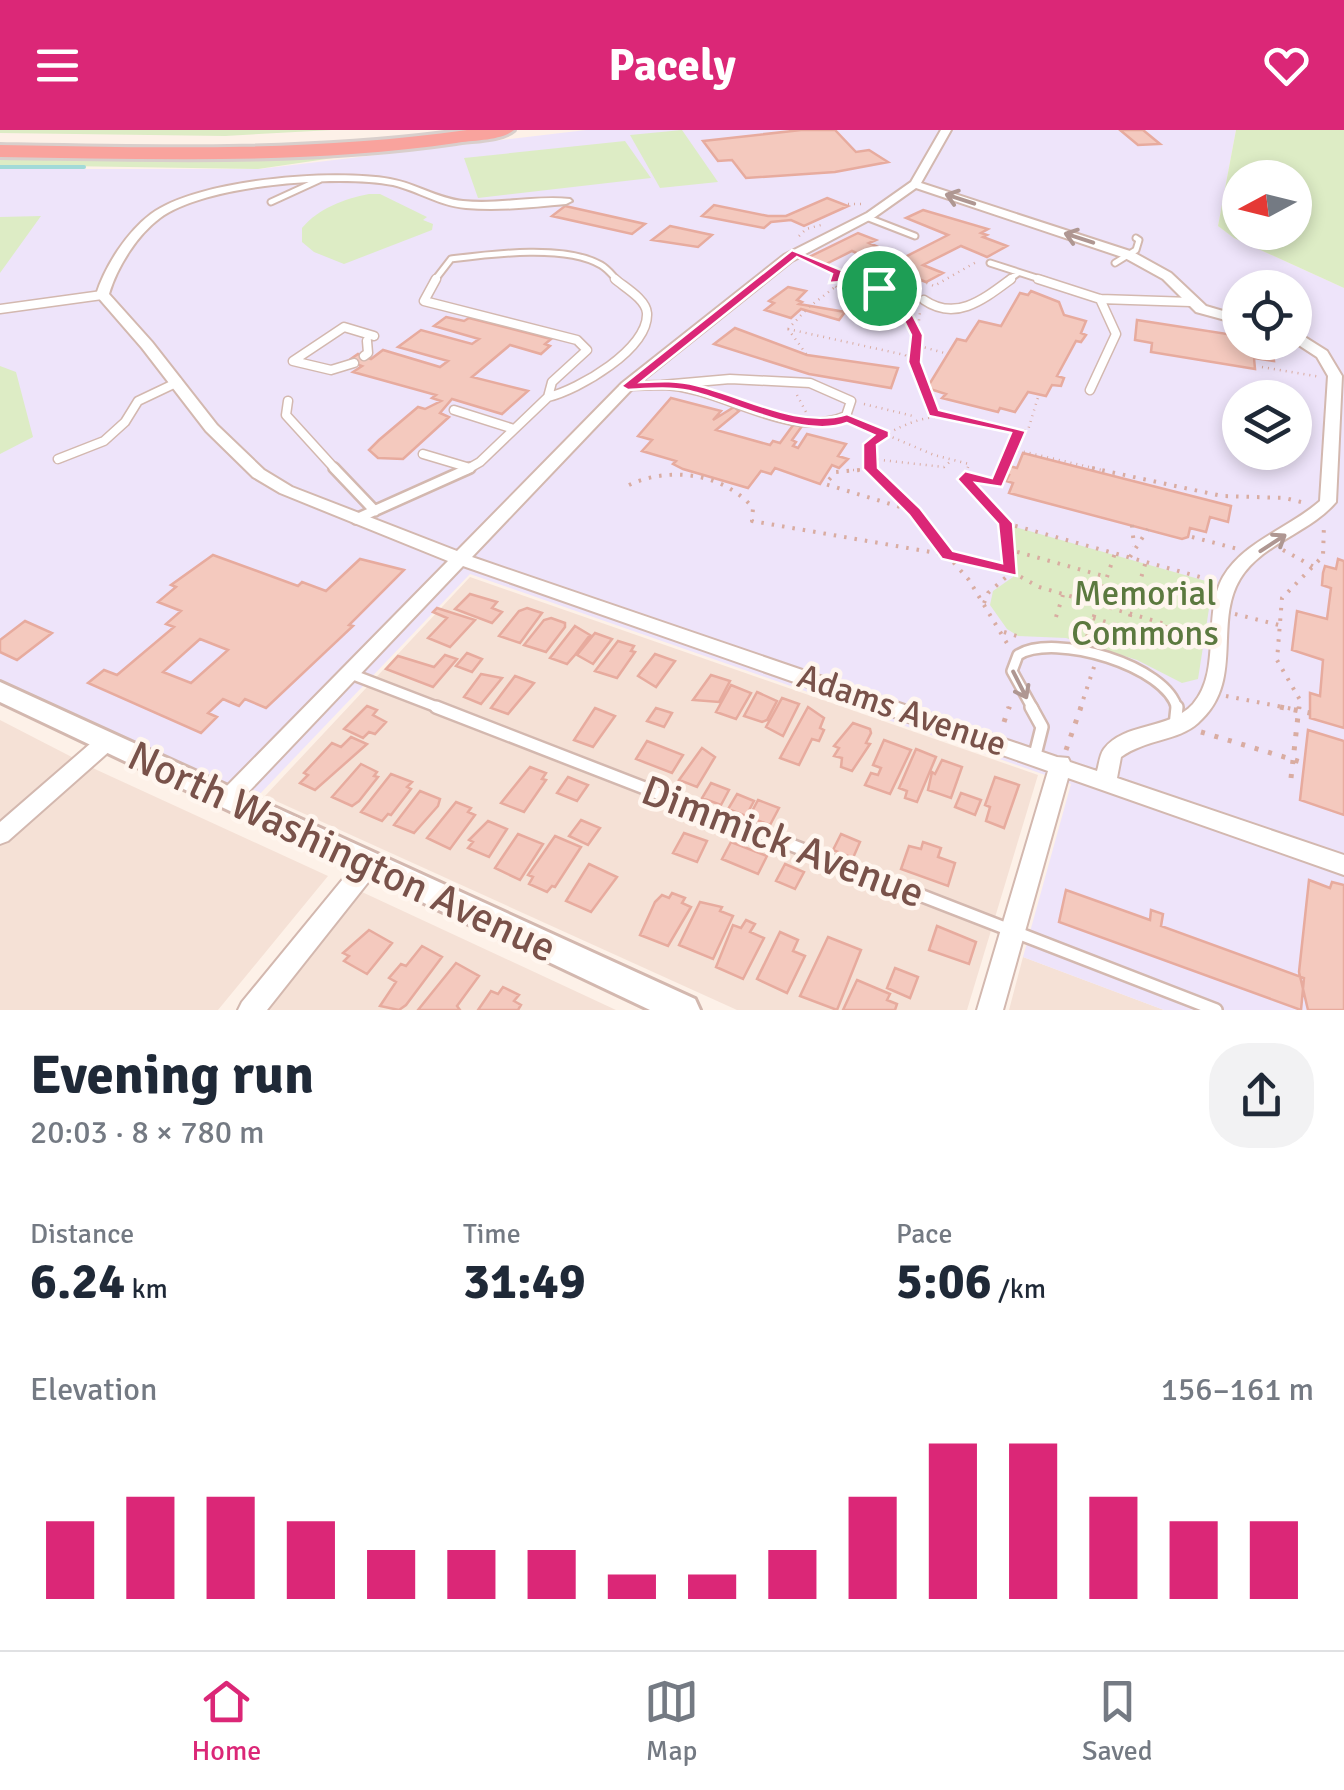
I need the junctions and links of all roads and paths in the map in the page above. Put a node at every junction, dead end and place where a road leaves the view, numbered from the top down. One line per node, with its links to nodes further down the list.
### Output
1 (393, 130): 6 (highway)
2 (436, 130): 6 (highway)
3 (506, 130): 7 (highway)
4 (946, 130): 9 (street)
5 (0, 141): 6 (highway)
6 (164, 144)
7 (0, 151)
8 (319, 180): 10 (street); 11 (lane); 25 (street)
9 (914, 184): 12 (street); 16 (street, one-way to 9)
10 (566, 201)
11 (271, 202)
12 (866, 218): 13 (lane); 15 (street)
13 (914, 236)
14 (1136, 238): 16 (lane)
15 (796, 252): 20 (path); 46 (street)
16 (1129, 256): 17 (lane); 29 (street)
17 (1115, 262)
18 (990, 263): 21 (lane)
19 (873, 272): 20 (path)
20 (840, 273): 23 (path)
21 (1018, 273): 27 (lane); 30 (lane)
22 (896, 279): 26 (path)
23 (833, 280): 24 (path); 26 (path)
24 (835, 287): 26 (path); 33 (path)
25 (102, 295): 31 (lane); 44 (street, Adams Avenue)
26 (896, 295): 34 (path)
27 (1100, 300): 29 (lane); 47 (lane)
28 (424, 301): 36 (lane); 50 (lane)
29 (1191, 302): 32 (street)
30 (923, 303): 34 (path)
31 (0, 308)
32 (1222, 313)
33 (788, 329): 38 (path); 40 (path)
34 (917, 335): 37 (path); 40 (path)
35 (1312, 348): 43 (street)
36 (587, 350): 50 (lane)
37 (948, 354)
38 (807, 355)
39 (364, 356): 41 (lane)
40 (914, 362): 53 (path)
41 (354, 363)
42 (1262, 367): 43 (path)
43 (1335, 379): 68 (street)
44 (178, 382): 61 (lane); 72 (street, Adams Avenue)
45 (658, 385): 46 (lane); 54 (lane); 55 (lane)
46 (628, 386): 87 (street)
47 (1090, 390)
48 (790, 394): 55 (path)
49 (1039, 394): 57 (path)
50 (548, 397): 56 (lane)
51 (288, 401): 70 (lane)
52 (454, 410): 56 (lane)
53 (934, 413): 57 (path); 58 (path)
54 (847, 418): 55 (lane); 58 (path)
55 (802, 421)
56 (514, 430): 64 (lane)
57 (1019, 431): 59 (path)
58 (884, 434): 62 (path); 63 (path)
59 (1012, 449): 66 (path); 69 (path)
60 (424, 454): 64 (lane)
61 (58, 459)
62 (872, 459): 63 (path); 65 (path)
63 (952, 460): 66 (path)
64 (470, 468): 70 (lane)
65 (870, 469): 71 (path); 71 (path)
66 (965, 475): 73 (path)
67 (629, 485): 84 (path)
68 (1336, 503): 117 (street, one-way to 68)
69 (1309, 505)
70 (376, 511): 72 (lane)
71 (914, 511): 84 (path)
72 (356, 519): 87 (street, Adams Avenue)
73 (1005, 523): 80 (path); 83 (path)
74 (1132, 525): 79 (path)
75 (1316, 526): 89 (path)
76 (1148, 529): 79 (path)
77 (1192, 537): 82 (path)
78 (1295, 542): 81 (path)
79 (1134, 546): 85 (path)
80 (1007, 549): 90 (path); 91 (path)
81 (1283, 550): 86 (path); 89 (path)
82 (1248, 551)
83 (1115, 553): 85 (path); 91 (path)
84 (948, 555): 90 (path); 96 (path)
85 (1130, 557): 88 (path)
86 (1273, 557)
87 (460, 559): 113 (street); 120 (street, Adams Avenue)
88 (1146, 562): 92 (path); 93 (path)
89 (1314, 568): 105 (path)
90 (1012, 572): 94 (path); 96 (path)
91 (1106, 577): 97 (path)
92 (1215, 582)
93 (1140, 586): 98 (path); 99 (path)
94 (1063, 595): 97 (path); 101 (path)
95 (1235, 598): 100 (path)
96 (984, 603): 110 (path)
97 (1097, 605): 99 (path); 102 (path)
98 (1212, 605)
99 (1130, 614): 103 (path); 106 (path)
100 (1235, 614): 104 (path); 105 (path)
101 (1056, 617)
102 (1093, 618): 106 (path); 108 (path)
103 (1166, 625): 107 (path); 109 (path)
104 (1234, 625)
105 (1278, 625): 121 (path)
106 (1126, 628): 111 (path)
107 (1211, 638)
108 (1084, 647)
109 (1160, 648)
110 (1003, 656)
111 (1118, 656)
112 (1097, 658): 117 (lane); 120 (lane, one-way to 120); 123 (path)
113 (350, 674): 126 (street); 130 (lane, Dimmick Avenue)
114 (1007, 688): 116 (path)
115 (0, 692): 119 (street, North Washington Avenue)
116 (1004, 722)
117 (1174, 728): 125 (street)
118 (1196, 730): 121 (path)
119 (105, 743): 126 (street, North Washington Avenue); 127 (street)
120 (1035, 756): 123 (street, Adams Avenue)
121 (1293, 760): 122 (path); 124 (path)
122 (1304, 763)
123 (1061, 764): 125 (street, Adams Avenue); 130 (street)
124 (1291, 778)
125 (1106, 780): 129 (street, Adams Avenue)
126 (228, 799): 128 (street, North Washington Avenue)
127 (0, 835)
128 (369, 864): 131 (street); 132 (street, North Washington Avenue)
129 (1344, 864)
130 (1015, 932): 133 (street); 134 (lane, Dimmick Avenue)
131 (252, 1010)
132 (684, 1010)
133 (990, 1010)
134 (1216, 1010)

